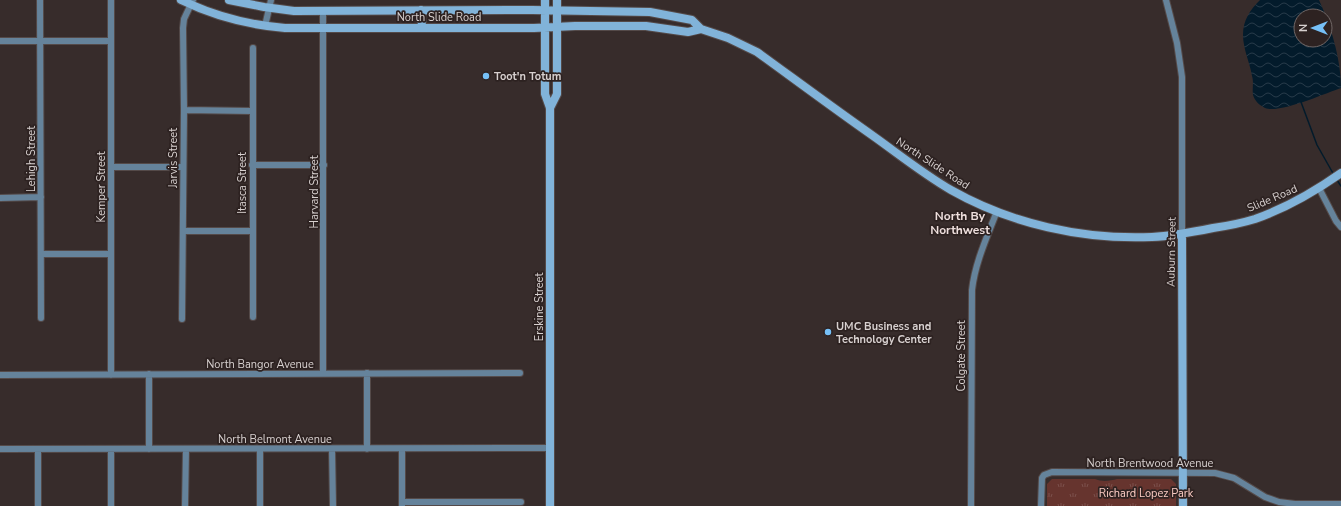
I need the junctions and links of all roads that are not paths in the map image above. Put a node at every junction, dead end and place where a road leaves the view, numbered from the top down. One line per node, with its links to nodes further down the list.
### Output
1 (40, 0): 21 (street, Lehigh Street)
2 (111, 0): 22 (street, Kemper Street)
3 (181, 0): 8 (main road, North Slide Road)
4 (229, 0): 9 (main road, North Slide Road)
5 (545, 0): 12 (main road, Erskine Street)
6 (557, 0): 13 (main road, Erskine Street)
7 (1166, 0): 39 (street, Auburn Street)
8 (192, 2): 14 (main road, North Slide Road); 25 (street, Jarvis Street)
9 (270, 4): 10 (main road, North Slide Road); 14 (street)
10 (323, 10): 11 (main road, North Slide Road); 16 (street, Harvard Street)
11 (421, 10): 12 (main road, North Slide Road); 17 (main road)
12 (545, 10): 13 (main road, North Slide Road); 18 (main road, Erskine Street)
13 (557, 10): 15 (main road, Erskine Street); 19 (main road, North Slide Road)
14 (265, 26): 16 (main road, North Slide Road)
15 (557, 27): 18 (main road, North Slide Road); 19 (main road, North Slide Road); 24 (main road, Erskine Street)
16 (323, 28): 17 (main road, North Slide Road); 28 (street, Harvard Street)
17 (422, 28): 18 (main road, North Slide Road)
18 (545, 28): 24 (main road, Erskine Street)
19 (702, 29): 35 (main road, North Slide Road)
20 (0, 41): 21 (street)
21 (41, 41): 22 (street); 33 (street, Lehigh Street)
22 (111, 41): 29 (street, Kemper Street)
23 (253, 48): 26 (street, Itasca Street)
24 (550, 108): 51 (main road, Erskine Street)
25 (184, 110): 26 (street); 30 (street, Jarvis Street)
26 (252, 111): 27 (street, Itasca Street)
27 (252, 165): 28 (street); 38 (street, Itasca Street)
28 (324, 165): 45 (street, Harvard Street)
29 (111, 167): 30 (street); 41 (street, Kemper Street)
30 (183, 167): 37 (street, Jarvis Street)
31 (1341, 173): 32 (main road, Slide Road)
32 (1322, 187): 36 (street); 39 (main road, Slide Road)
33 (41, 197): 34 (street); 40 (street, Lehigh Street)
34 (0, 198)
35 (997, 211): 39 (main road, North Slide Road); 72 (street, Colgate Street)
36 (1341, 228)
37 (183, 231): 38 (street); 44 (street, Jarvis Street)
38 (252, 231): 43 (street, Itasca Street)
39 (1182, 234): 61 (main road, Auburn Street)
40 (41, 254): 41 (street); 42 (street, Lehigh Street)
41 (111, 254): 50 (street, Kemper Street)
42 (41, 318)
43 (253, 318)
44 (182, 319)
45 (324, 373): 46 (street, North Bangor Avenue); 48 (street, North Bangor Avenue)
46 (367, 373): 47 (street, North Bangor Avenue); 59 (street)
47 (520, 373)
48 (149, 374): 50 (street, North Bangor Avenue); 55 (street)
49 (0, 375): 50 (street, North Bangor Avenue)
50 (111, 375)
51 (550, 448): 60 (street, North Belmont Avenue); 71 (main road, Erskine Street)
52 (0, 449): 53 (street, North Belmont Avenue)
53 (38, 449): 54 (street, North Belmont Avenue); 66 (street)
54 (111, 449): 55 (street, North Belmont Avenue); 67 (street)
55 (149, 449): 56 (street, North Belmont Avenue)
56 (186, 449): 57 (street, North Belmont Avenue); 68 (street)
57 (260, 449): 58 (street, North Belmont Avenue); 69 (street)
58 (332, 449): 59 (street, North Belmont Avenue); 70 (street)
59 (367, 449): 60 (street, North Belmont Avenue)
60 (402, 449): 63 (street)
61 (1183, 472): 65 (street, North Brentwood Avenue); 73 (street, North Brentwood Avenue); 74 (main road, Auburn Street)
62 (521, 502): 63 (street)
63 (402, 504)
64 (1341, 504): 65 (street, North Brentwood Avenue)
65 (1320, 505)
66 (38, 506)
67 (111, 506)
68 (186, 506)
69 (260, 506)
70 (333, 506)
71 (550, 506)
72 (971, 506)
73 (1041, 506)
74 (1183, 506)

